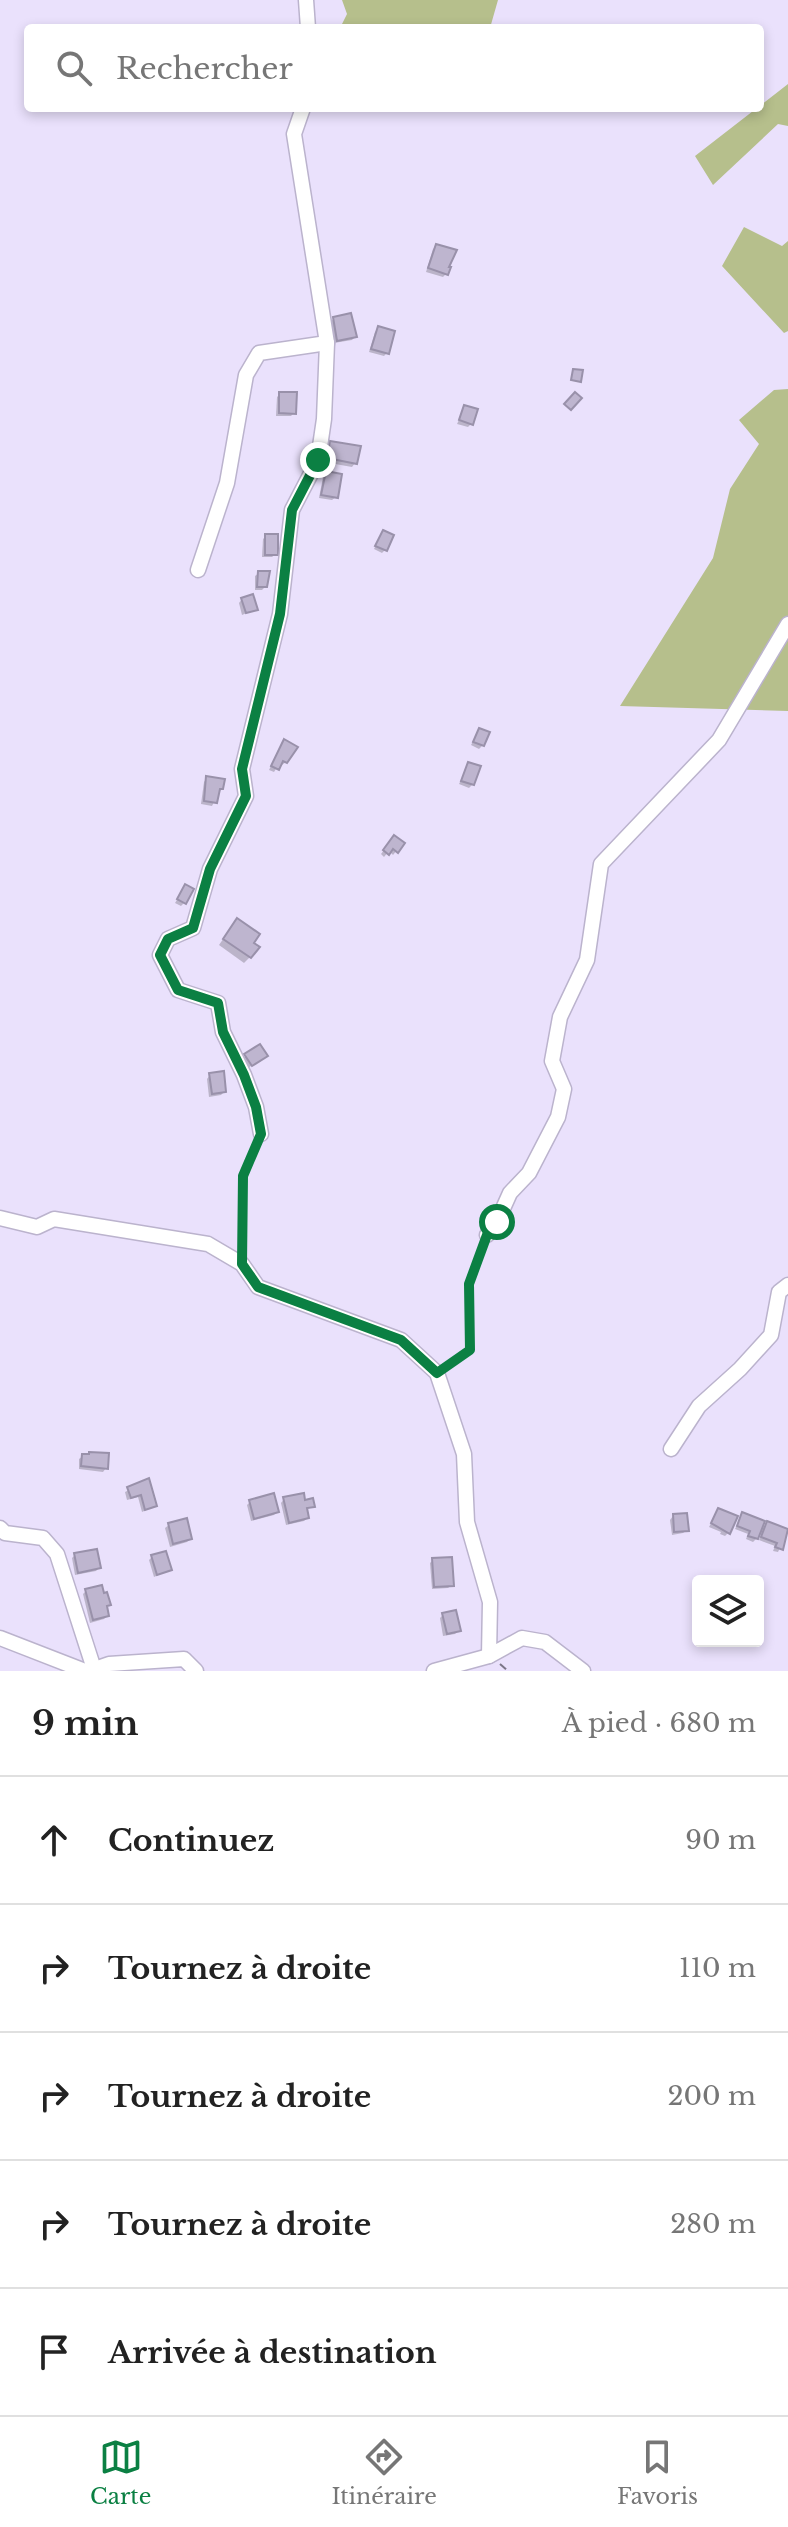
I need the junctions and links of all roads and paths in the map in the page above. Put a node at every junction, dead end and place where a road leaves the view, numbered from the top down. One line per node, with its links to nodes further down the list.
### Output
1 (306, 0): 2 (street)
2 (308, 24)
3 (302, 112): 4 (street)
4 (327, 343): 5 (street); 7 (street)
5 (198, 570)
6 (788, 624): 9 (street)
7 (261, 1134): 10 (path)
8 (0, 1218): 10 (street)
9 (487, 1235): 12 (path)
10 (242, 1264): 12 (street)
11 (788, 1285): 13 (street)
12 (437, 1373): 16 (street)
13 (671, 1449)
14 (0, 1528): 17 (street)
15 (0, 1638): 17 (street)
16 (489, 1656): 20 (street); 21 (street)
17 (90, 1670): 19 (street)
18 (189, 1671): 19 (street)
19 (198, 1671)
20 (434, 1671)
21 (583, 1671)

